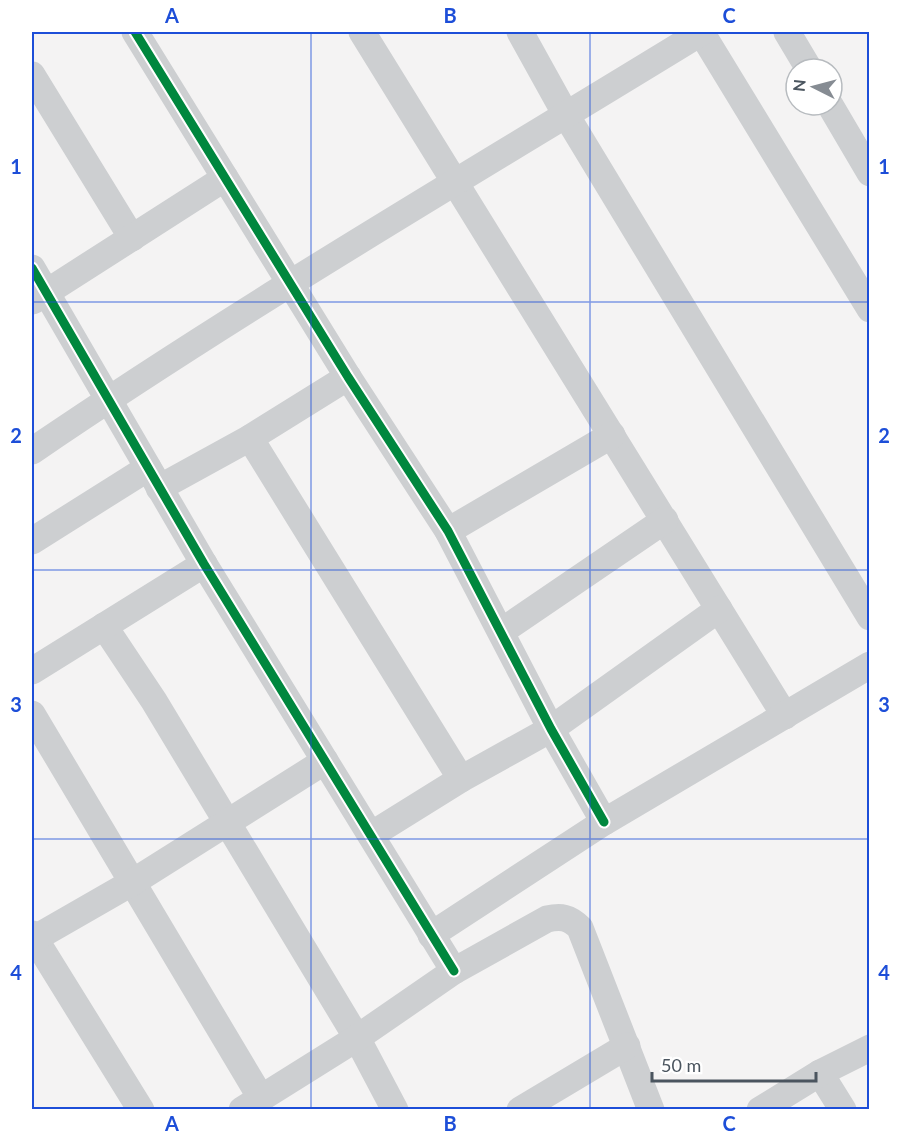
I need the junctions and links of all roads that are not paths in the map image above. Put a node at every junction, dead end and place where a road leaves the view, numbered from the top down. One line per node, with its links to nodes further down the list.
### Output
1 (135, 32): 11 (street)
2 (362, 32): 12 (street)
3 (520, 32): 8 (street)
4 (701, 32): 8 (street); 17 (street)
5 (787, 32): 6 (street)
6 (802, 57)
7 (32, 75): 13 (street)
8 (566, 115): 12 (street); 29 (street)
9 (837, 117): 10 (street)
10 (870, 173)
11 (225, 178): 13 (street); 15 (street)
12 (456, 184): 15 (street); 20 (street)
13 (132, 238): 16 (street)
14 (32, 268): 16 (street)
15 (289, 282): 18 (street); 19 (street)
16 (39, 296): 19 (street)
17 (869, 309)
18 (348, 377): 21 (street); 25 (street)
19 (109, 399): 22 (street); 23 (street)
20 (612, 435): 24 (street); 25 (street)
21 (250, 438): 23 (street); 38 (street)
22 (32, 452)
23 (153, 478): 26 (street); 27 (street)
24 (665, 520): 28 (street); 31 (street)
25 (448, 531): 31 (street)
26 (32, 541)
27 (204, 564): 30 (street); 37 (street)
28 (718, 609): 35 (street); 36 (street)
29 (870, 617)
30 (104, 626): 33 (street); 40 (street)
31 (502, 631): 36 (street)
32 (870, 665): 35 (street)
33 (32, 671)
34 (32, 714): 42 (street)
35 (786, 716): 39 (street)
36 (551, 729): 38 (street); 39 (street)
37 (325, 761): 40 (street); 41 (street)
38 (461, 779): 41 (street)
39 (604, 822): 43 (street)
40 (227, 823): 42 (street); 46 (street)
41 (371, 835): 43 (street)
42 (133, 882): 44 (street); 50 (street)
43 (431, 935): 45 (street)
44 (32, 938): 51 (street)
45 (454, 971): 46 (street); 47 (street)
46 (357, 1038): 50 (street); 52 (street)
47 (627, 1046): 53 (street); 54 (street)
48 (870, 1048): 49 (street)
49 (820, 1073): 55 (street); 56 (street)
50 (251, 1104)
51 (141, 1110)
52 (395, 1110)
53 (520, 1110)
54 (651, 1110)
55 (759, 1110)
56 (843, 1110)

